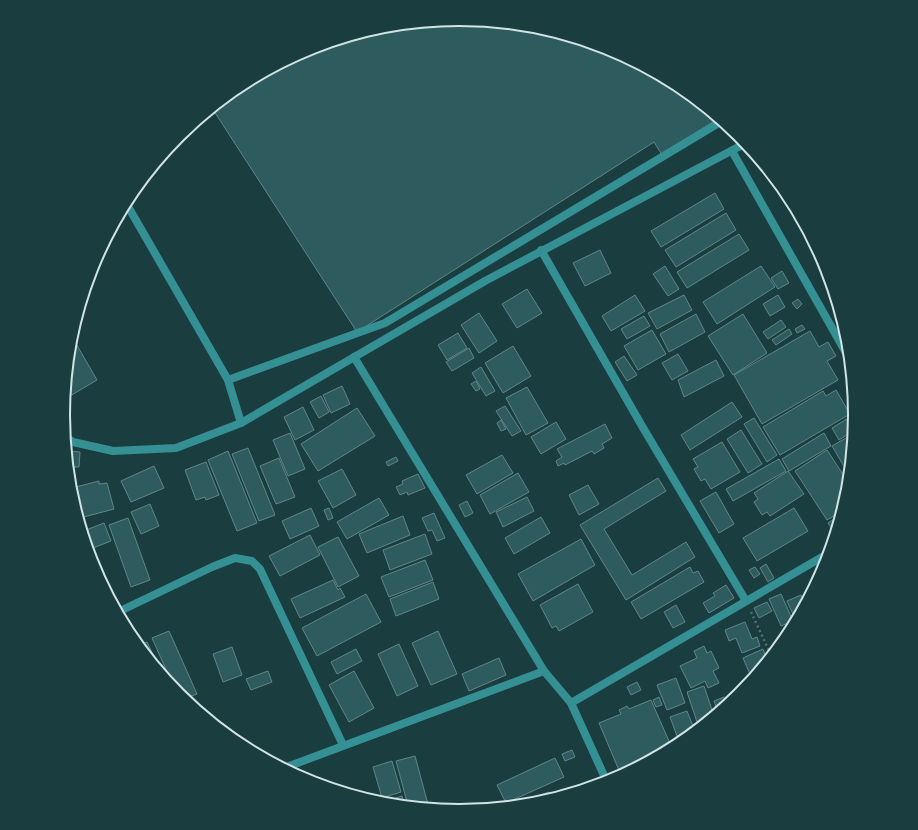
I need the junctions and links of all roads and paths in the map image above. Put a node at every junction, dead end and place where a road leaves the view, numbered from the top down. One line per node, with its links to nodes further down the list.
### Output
1 (716, 124): 8 (street)
2 (740, 147): 3 (street)
3 (732, 151): 5 (street); 6 (street)
4 (129, 209): 8 (street)
5 (541, 250): 7 (street); 12 (street)
6 (842, 346)
7 (354, 357): 9 (street); 15 (street)
8 (228, 380): 9 (street)
9 (241, 423): 10 (street)
10 (71, 441)
11 (820, 558): 12 (street)
12 (746, 601): 14 (path); 16 (street)
13 (123, 610): 17 (street)
14 (769, 650)
15 (544, 671): 16 (street); 17 (street)
16 (571, 704): 19 (street)
17 (343, 745): 18 (street)
18 (290, 765)
19 (604, 776)

